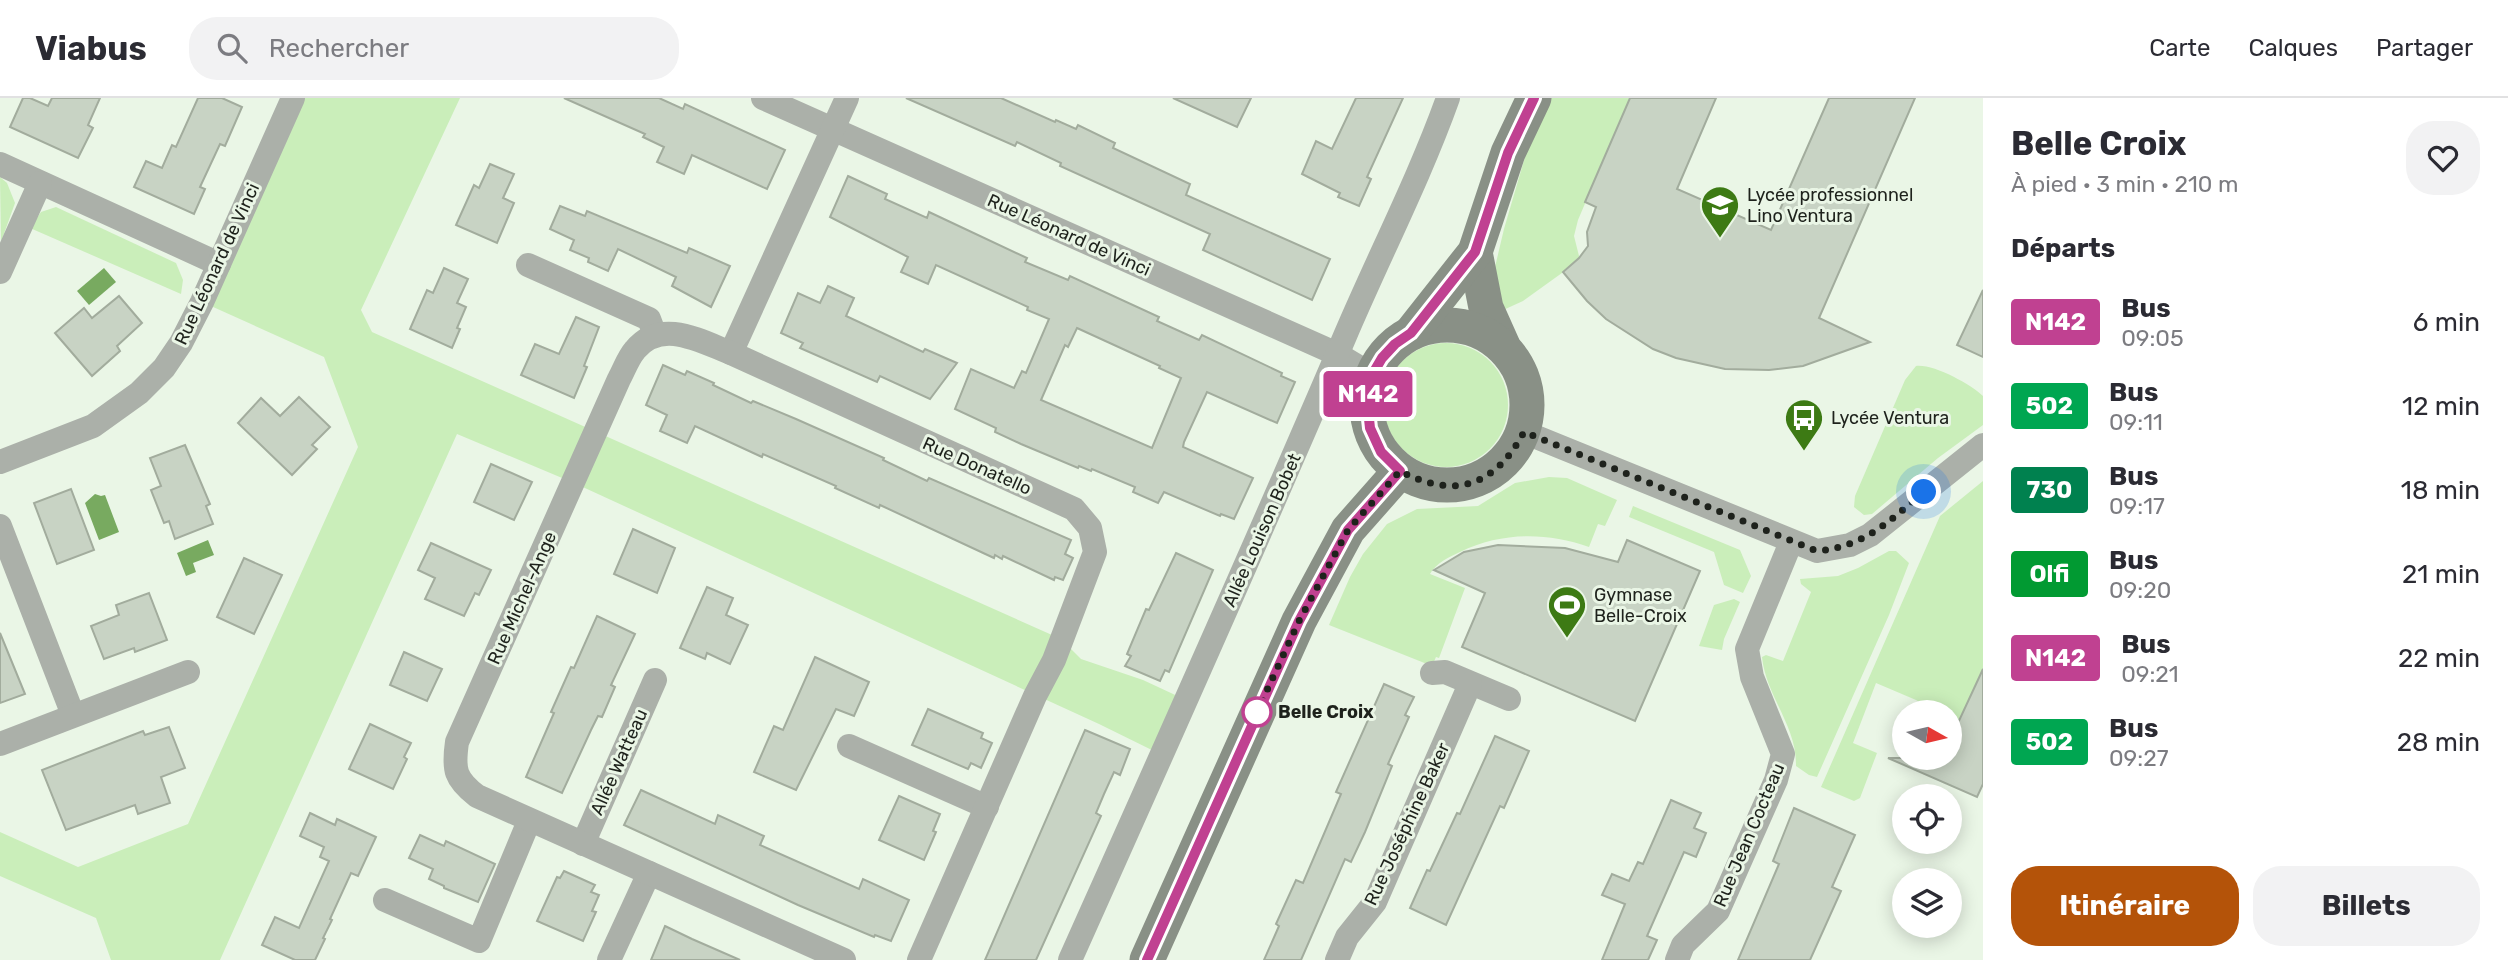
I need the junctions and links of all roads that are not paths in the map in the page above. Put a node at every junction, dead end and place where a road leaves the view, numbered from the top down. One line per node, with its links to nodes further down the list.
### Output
1 (293, 98): 10 (street, Rue Léonard de Vinci)
2 (763, 98): 6 (street, Rue Léonard de Vinci)
3 (846, 98): 6 (street)
4 (1448, 98): 17 (street, Allée Louison Bobet)
5 (1534, 98): 9 (main road)
6 (833, 129): 16 (street); 17 (street, Rue Léonard de Vinci)
7 (0, 164): 8 (street)
8 (40, 183): 10 (street); 12 (street)
9 (1475, 252): 13 (main road); 15 (main road)
10 (219, 264): 21 (street, Rue Léonard de Vinci)
11 (528, 265): 14 (street)
12 (0, 272)
13 (1411, 333): 15 (main road); 18 (main road)
14 (655, 335): 16 (street); 34 (street, Rue Michel-Ange)
15 (1503, 346): 19 (main road)
16 (731, 353): 33 (street, Rue Donatello)
17 (1337, 355): 18 (street, Rue Léonard de Vinci); 41 (street, Allée Louison Bobet)
18 (1372, 375): 22 (main road)
19 (1524, 432): 22 (main road); 24 (street)
20 (1983, 445): 24 (street)
21 (0, 462)
22 (1400, 471): 42 (main road)
23 (0, 526): 30 (street)
24 (1791, 542): 44 (street, Rue Jean Cocteau)
25 (188, 672): 30 (street)
26 (1432, 673): 28 (street)
27 (655, 680): 35 (street, Allée Watteau)
28 (1470, 684): 29 (street); 43 (street, Rue Joséphine Baker)
29 (1509, 699)
30 (73, 715): 31 (street)
31 (0, 744)
32 (849, 746): 33 (street)
33 (987, 807): 40 (street)
34 (529, 821): 35 (street, Rue Michel-Ange); 37 (street)
35 (583, 844): 36 (street, Rue Michel-Ange)
36 (649, 873): 38 (street); 39 (street, Rue Michel-Ange)
37 (385, 900)
38 (609, 960)
39 (844, 960)
40 (919, 960)
41 (1070, 960)
42 (1147, 960)
43 (1337, 960)
44 (1676, 960)

